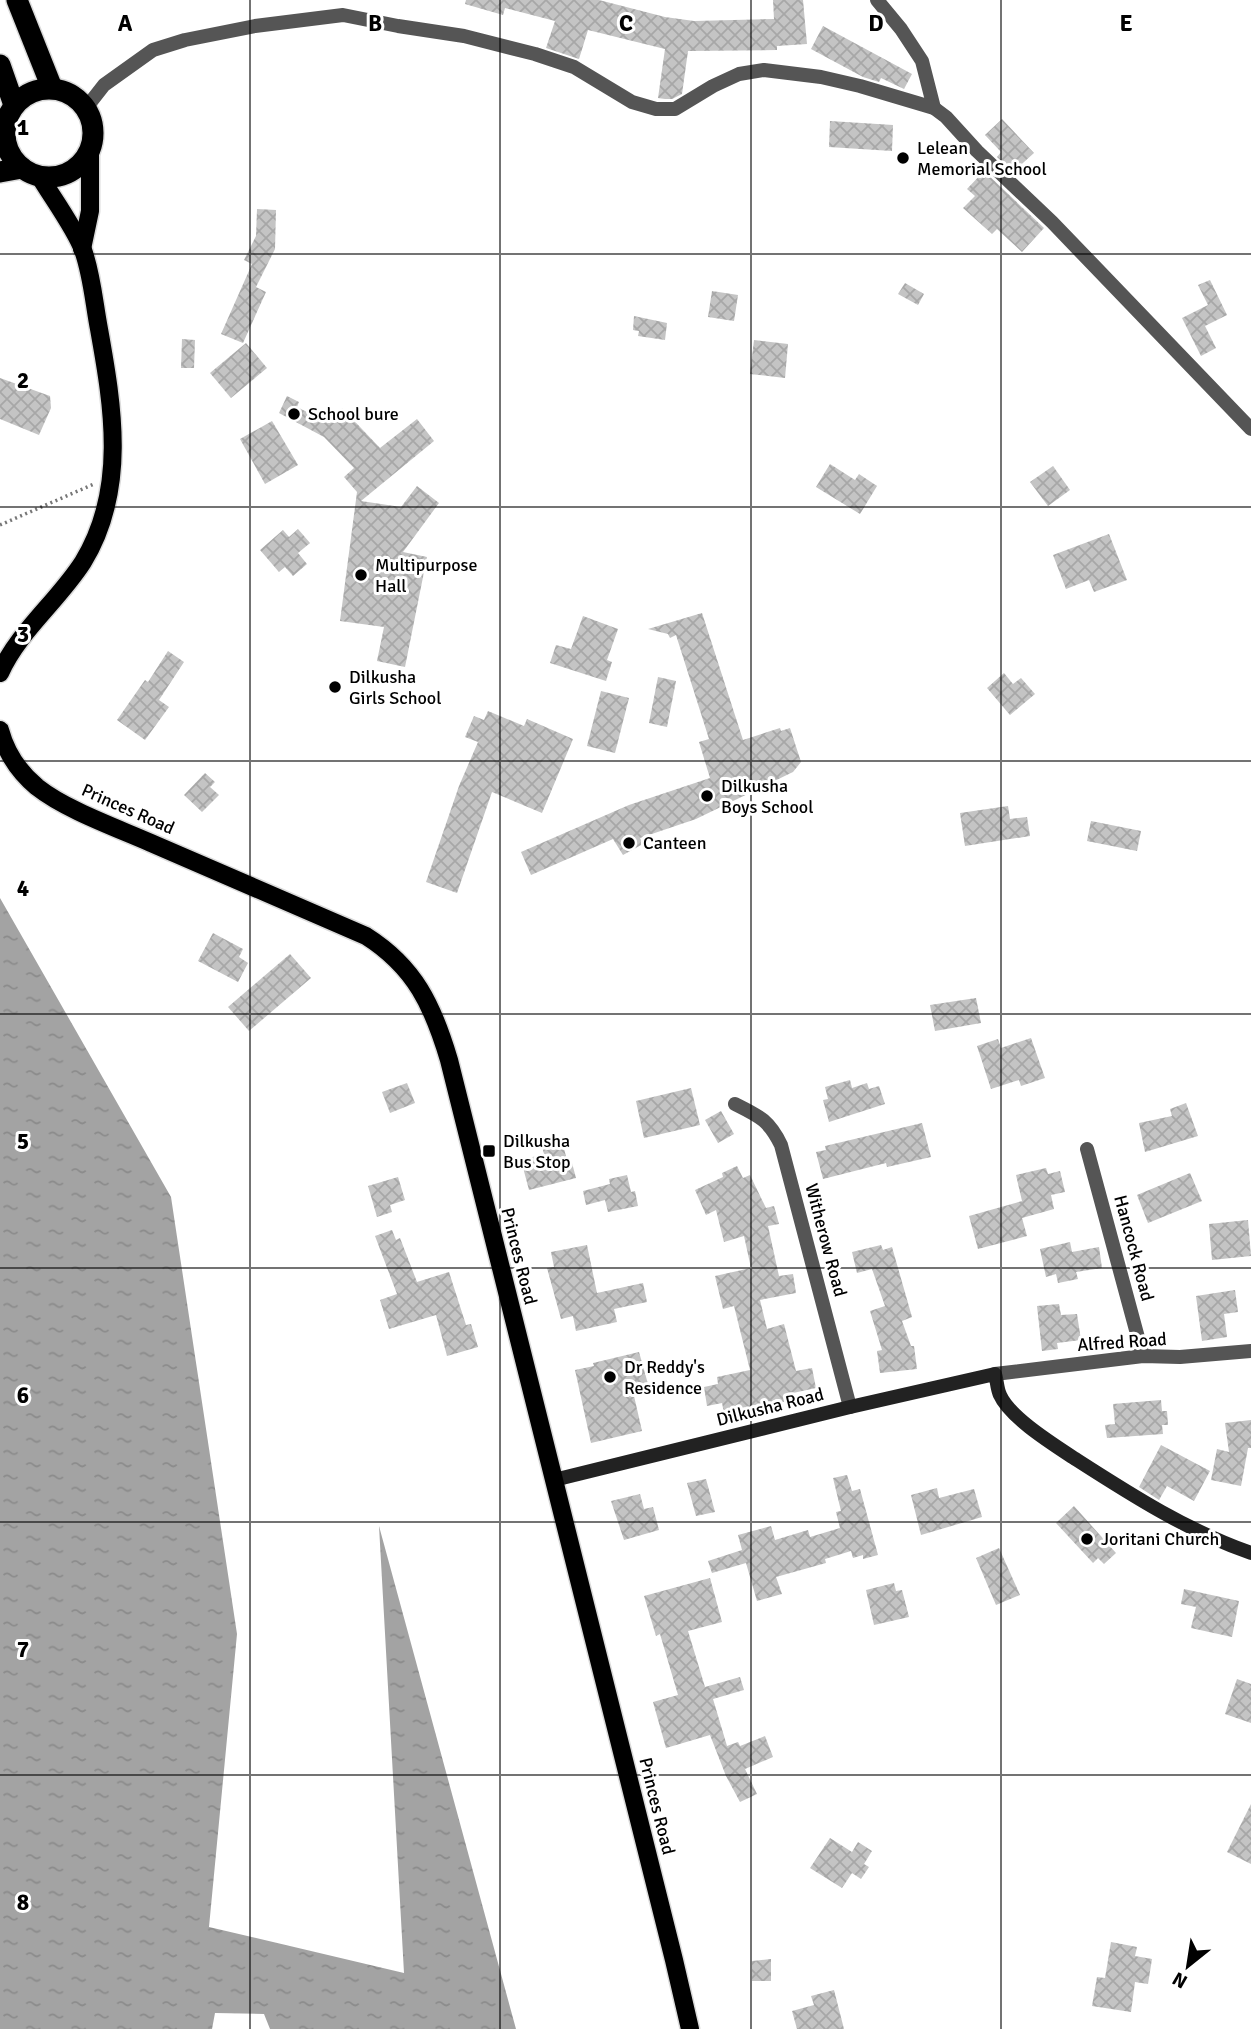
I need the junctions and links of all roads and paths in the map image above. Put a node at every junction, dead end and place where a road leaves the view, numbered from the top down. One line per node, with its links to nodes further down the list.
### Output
1 (17, 0): 4 (highway)
2 (877, 0): 6 (street)
3 (0, 65): 7 (highway)
4 (52, 89): 5 (highway); 7 (highway)
5 (86, 108): 6 (street); 8 (highway)
6 (934, 108): 12 (street)
7 (8, 114): 10 (highway)
8 (90, 151): 10 (highway); 11 (main road)
9 (0, 172): 10 (highway)
10 (31, 172): 11 (main road)
11 (82, 248): 13 (main road)
12 (1251, 429)
13 (113, 476): 14 (path); 15 (main road)
14 (0, 525)
15 (0, 673)
16 (0, 730): 23 (main road, Princes Road)
17 (735, 1104): 22 (street, Witherow Road)
18 (1087, 1149): 20 (street, Hancock Road)
19 (1251, 1351): 20 (street, Alfred Road)
20 (1143, 1356): 21 (street, Alfred Road)
21 (995, 1374): 22 (street, Dilkusha Road); 24 (street)
22 (850, 1407): 23 (street, Dilkusha Road)
23 (554, 1480): 25 (main road, Princes Road)
24 (1251, 1553)
25 (690, 2029)

